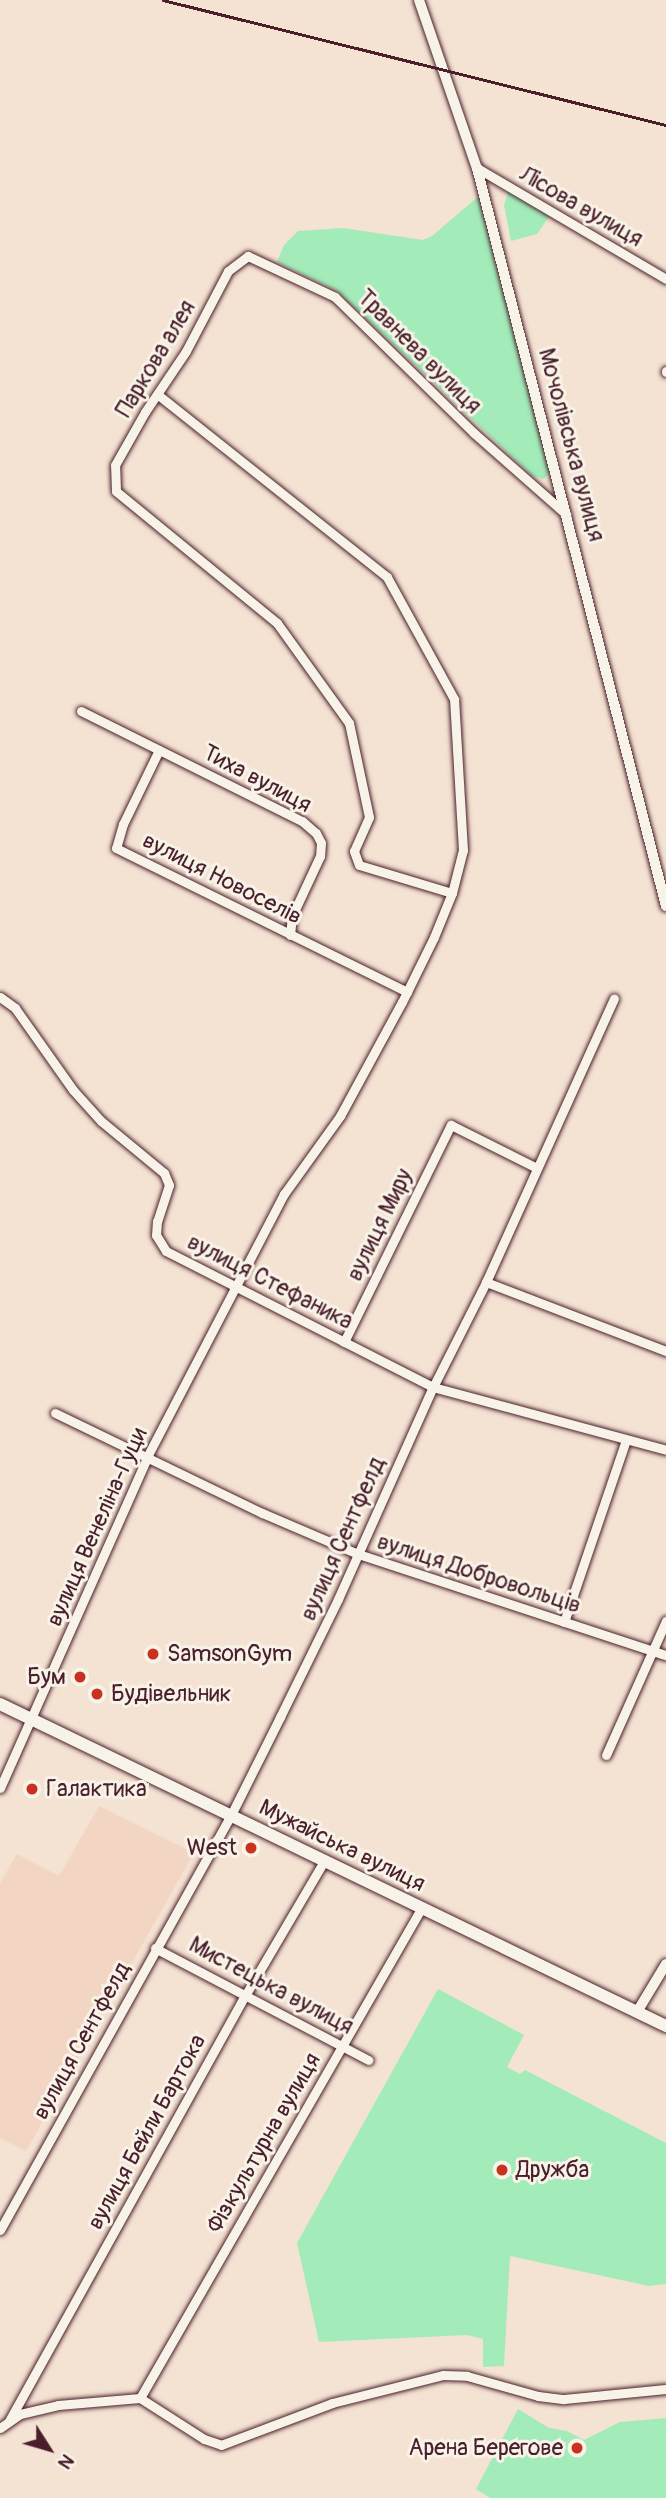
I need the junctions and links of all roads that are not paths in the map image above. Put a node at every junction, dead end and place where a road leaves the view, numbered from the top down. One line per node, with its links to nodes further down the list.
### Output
1 (419, 0): 2 (main road, Мочолівська вулиця)
2 (477, 168): 4 (street, Лісова вулиця); 6 (main road, Мочолівська вулиця)
3 (228, 271): 5 (street, Паркова алея); 6 (street, Травнева вулиця)
4 (666, 279)
5 (158, 395): 9 (street, вулиця Венеліна-Гуци); 9 (street, Паркова алея)
6 (568, 515): 10 (main road, Мочолівська вулиця)
7 (81, 712): 8 (street, Тиха вулиця)
8 (159, 750): 11 (street, Тиха вулиця); 11 (street, вулиця Новоселів)
9 (452, 893): 12 (street, вулиця Венеліна-Гуци)
10 (666, 904)
11 (290, 935): 12 (street, вулиця Новоселів)
12 (407, 992): 17 (street, вулиця Венеліна-Гуци)
13 (0, 997): 17 (street, вулиця Стефаника)
14 (614, 999): 15 (street, вулиця Сентфелд)
15 (537, 1168): 16 (street, вулиця Сентфелд); 18 (street, вулиця Миру)
16 (486, 1282): 19 (street); 20 (street, вулиця Сентфелд)
17 (237, 1287): 18 (street, вулиця Стефаника); 24 (street, вулиця Венеліна-Гуци)
18 (344, 1342): 20 (street, вулиця Стефаника)
19 (666, 1351)
20 (433, 1387): 22 (street, вулиця Стефаника); 25 (street, вулиця Сентфелд)
21 (55, 1413): 24 (street, вулиця Добровольців)
22 (626, 1440): 23 (street, вулиця Стефаника); 27 (street)
23 (666, 1450)
24 (148, 1455): 25 (street, вулиця Добровольців); 31 (street, вулиця Венеліна-Гуци)
25 (358, 1554): 27 (street, вулиця Добровольців); 34 (street, вулиця Сентфелд)
26 (666, 1621): 28 (street)
27 (564, 1622): 28 (street, вулиця Добровольців)
28 (652, 1651): 29 (street, вулиця Добровольців); 32 (street)
29 (666, 1655)
30 (0, 1704): 31 (highway, Мужайська вулиця)
31 (32, 1720): 33 (street, вулиця Венеліна-Гуци); 34 (highway, Мужайська вулиця)
32 (606, 1755)
33 (0, 1788)
34 (231, 1815): 35 (highway, Мужайська вулиця); 37 (street, вулиця Сентфелд)
35 (324, 1861): 36 (highway, Мужайська вулиця); 39 (street, вулиця Бейли Бартока)
36 (422, 1907): 40 (highway, Мужайська вулиця); 42 (street, Фізкультурна вулиця)
37 (155, 1948): 39 (street, Мистецька вулиця); 44 (street, вулиця Сентфелд)
38 (666, 1964): 40 (main road)
39 (246, 1994): 42 (street, Мистецька вулиця); 47 (street, вулиця Бейли Бартока)
40 (638, 2012): 41 (highway, Мужайська вулиця)
41 (666, 2026)
42 (342, 2045): 43 (street, Мистецька вулиця); 46 (street, Фізкультурна вулиця)
43 (368, 2060)
44 (0, 2230)
45 (666, 2389): 46 (street)
46 (140, 2398): 47 (street)
47 (4, 2426)

